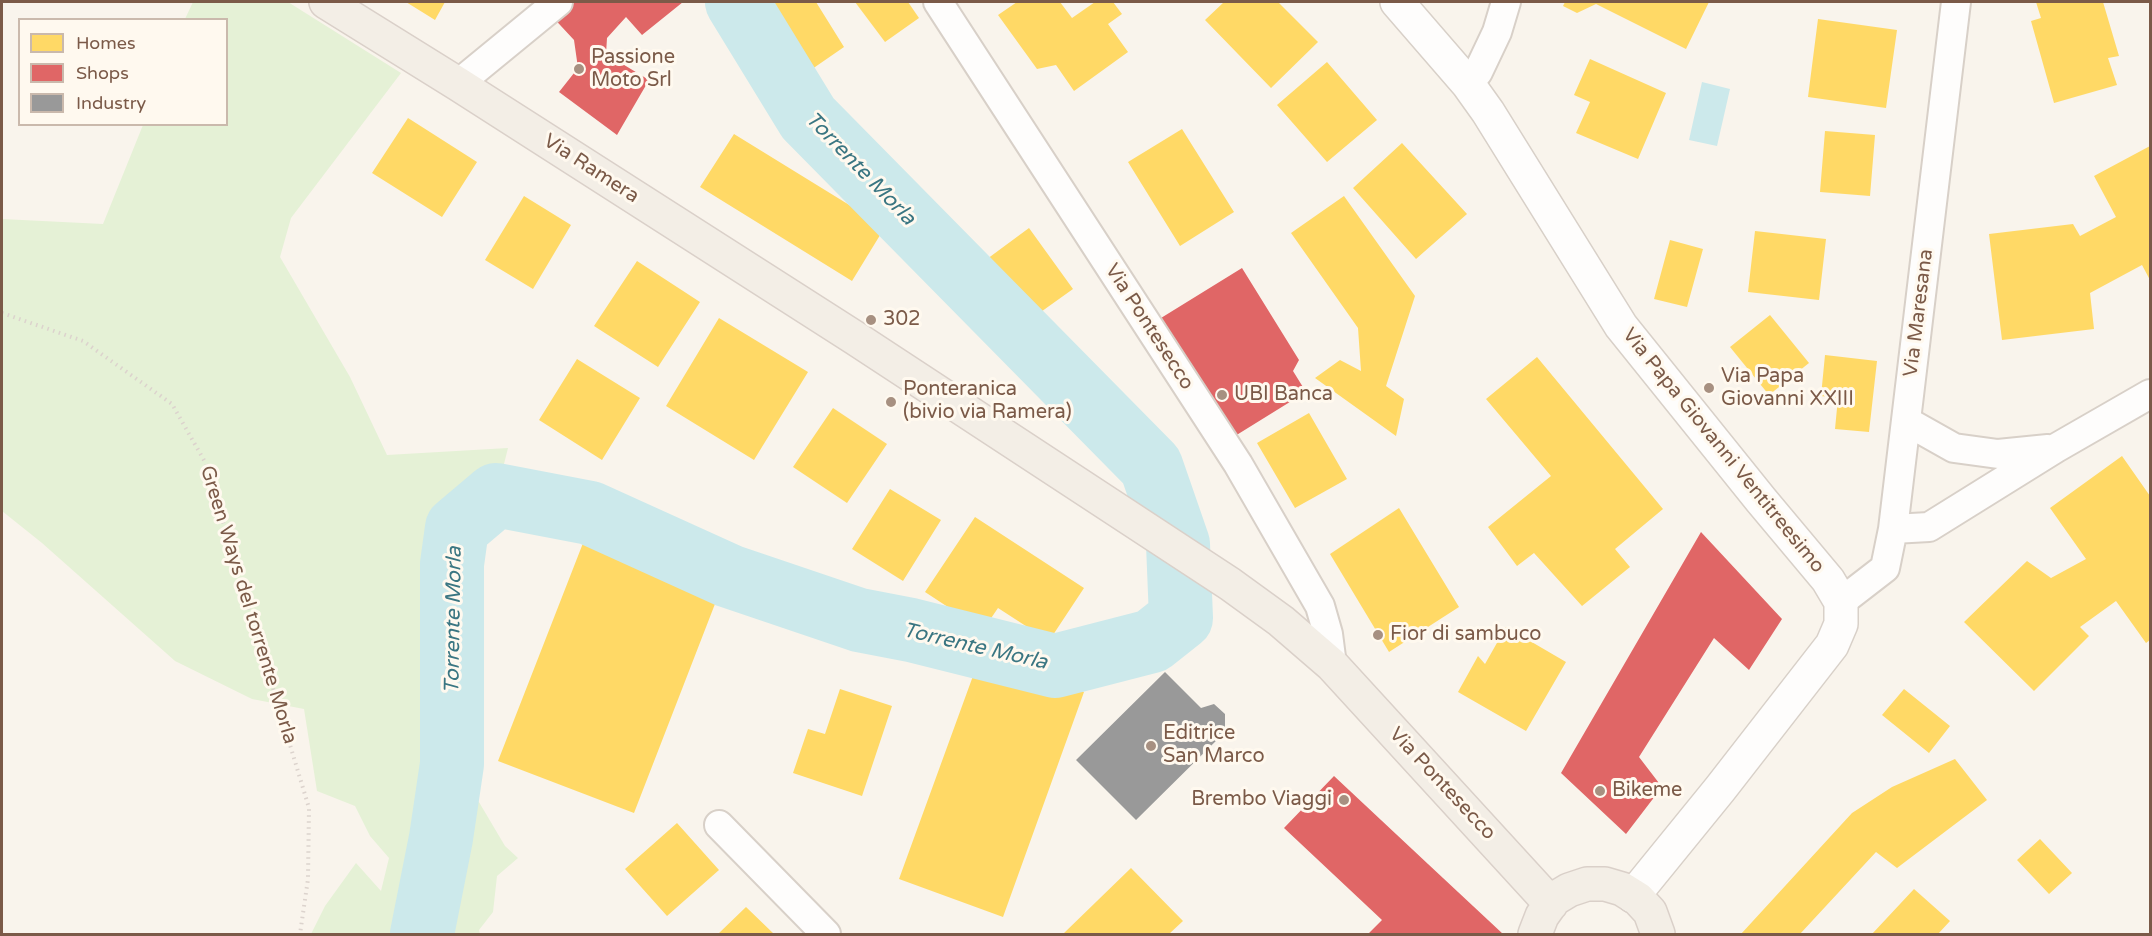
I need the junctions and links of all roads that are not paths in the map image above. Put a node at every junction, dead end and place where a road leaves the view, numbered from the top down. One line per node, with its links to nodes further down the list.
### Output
1 (326, 2): 7 (main road, Via Ramera)
2 (558, 2): 7 (street)
3 (938, 2): 17 (street, Via Pontesecco)
4 (1397, 2): 8 (street, Via Papa Giovanni Ventitreesimo)
5 (1506, 2): 8 (street)
6 (1956, 2): 11 (street, Via Maresana)
7 (458, 84): 9 (main road, Via Ramera)
8 (1468, 84): 16 (street, Via Papa Giovanni Ventitreesimo)
9 (855, 338): 17 (main road, Via Pontesecco)
10 (2150, 394): 13 (street)
11 (1906, 421): 12 (street); 14 (street, Via Maresana)
12 (1954, 448): 13 (street); 14 (street)
13 (2056, 448): 15 (street)
14 (1901, 464): 15 (street, Via Maresana)
15 (1893, 530): 16 (street, Via Maresana)
16 (1841, 603): 19 (street)
17 (1332, 665): 20 (main road, Via Pontesecco)
18 (719, 825): 21 (street)
19 (1633, 896): 20 (main road); 23 (main road)
20 (1551, 904): 22 (main road)
21 (826, 934)
22 (1535, 934)
23 (1658, 934)

